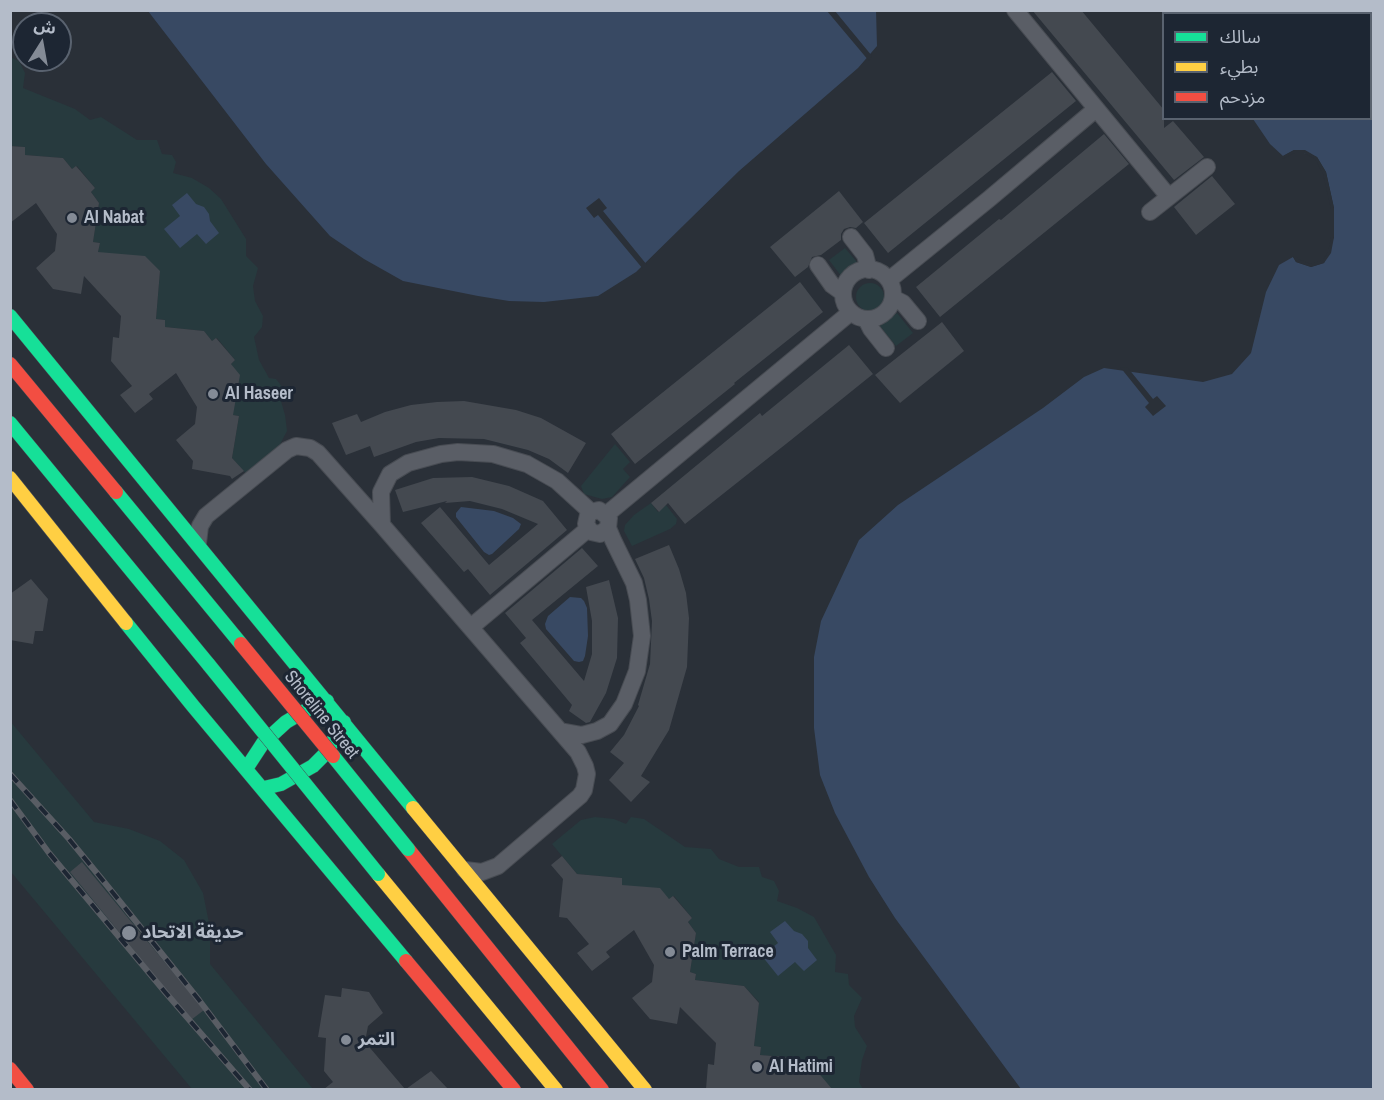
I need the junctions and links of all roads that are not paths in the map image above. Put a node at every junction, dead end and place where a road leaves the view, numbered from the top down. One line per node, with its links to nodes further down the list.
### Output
1 (1014, 10): 2 (street)
2 (1096, 109): 4 (street); 9 (street)
3 (1207, 167): 4 (street)
4 (1169, 197): 5 (street)
5 (1149, 212)
6 (851, 237): 8 (street)
7 (818, 265): 10 (street)
8 (868, 270): 9 (street); 10 (street)
9 (889, 280): 11 (street)
10 (843, 293): 13 (street)
11 (893, 298): 13 (street); 14 (street)
12 (10, 316): 23 (street)
13 (858, 316): 15 (street); 21 (street)
14 (918, 321)
15 (886, 348)
16 (10, 364): 36 (street, Shoreline Street, bridge)
17 (10, 423): 19 (street)
18 (10, 435): 19 (street)
19 (25, 440): 35 (street, bridge)
20 (10, 478): 28 (street)
21 (598, 521): 22 (street); 24 (street); 27 (street)
22 (382, 525): 23 (street); 24 (street)
23 (198, 543): 25 (street)
24 (471, 627): 27 (street)
25 (327, 701): 26 (street); 28 (street)
26 (344, 722): 29 (street); 30 (street)
27 (560, 731): 30 (street)
28 (246, 768): 29 (street)
29 (264, 788): 34 (street)
30 (465, 870): 32 (street)
31 (10, 1069): 33 (street)
32 (643, 1088)
33 (27, 1089)
34 (513, 1089)
35 (556, 1089)
36 (602, 1089)

